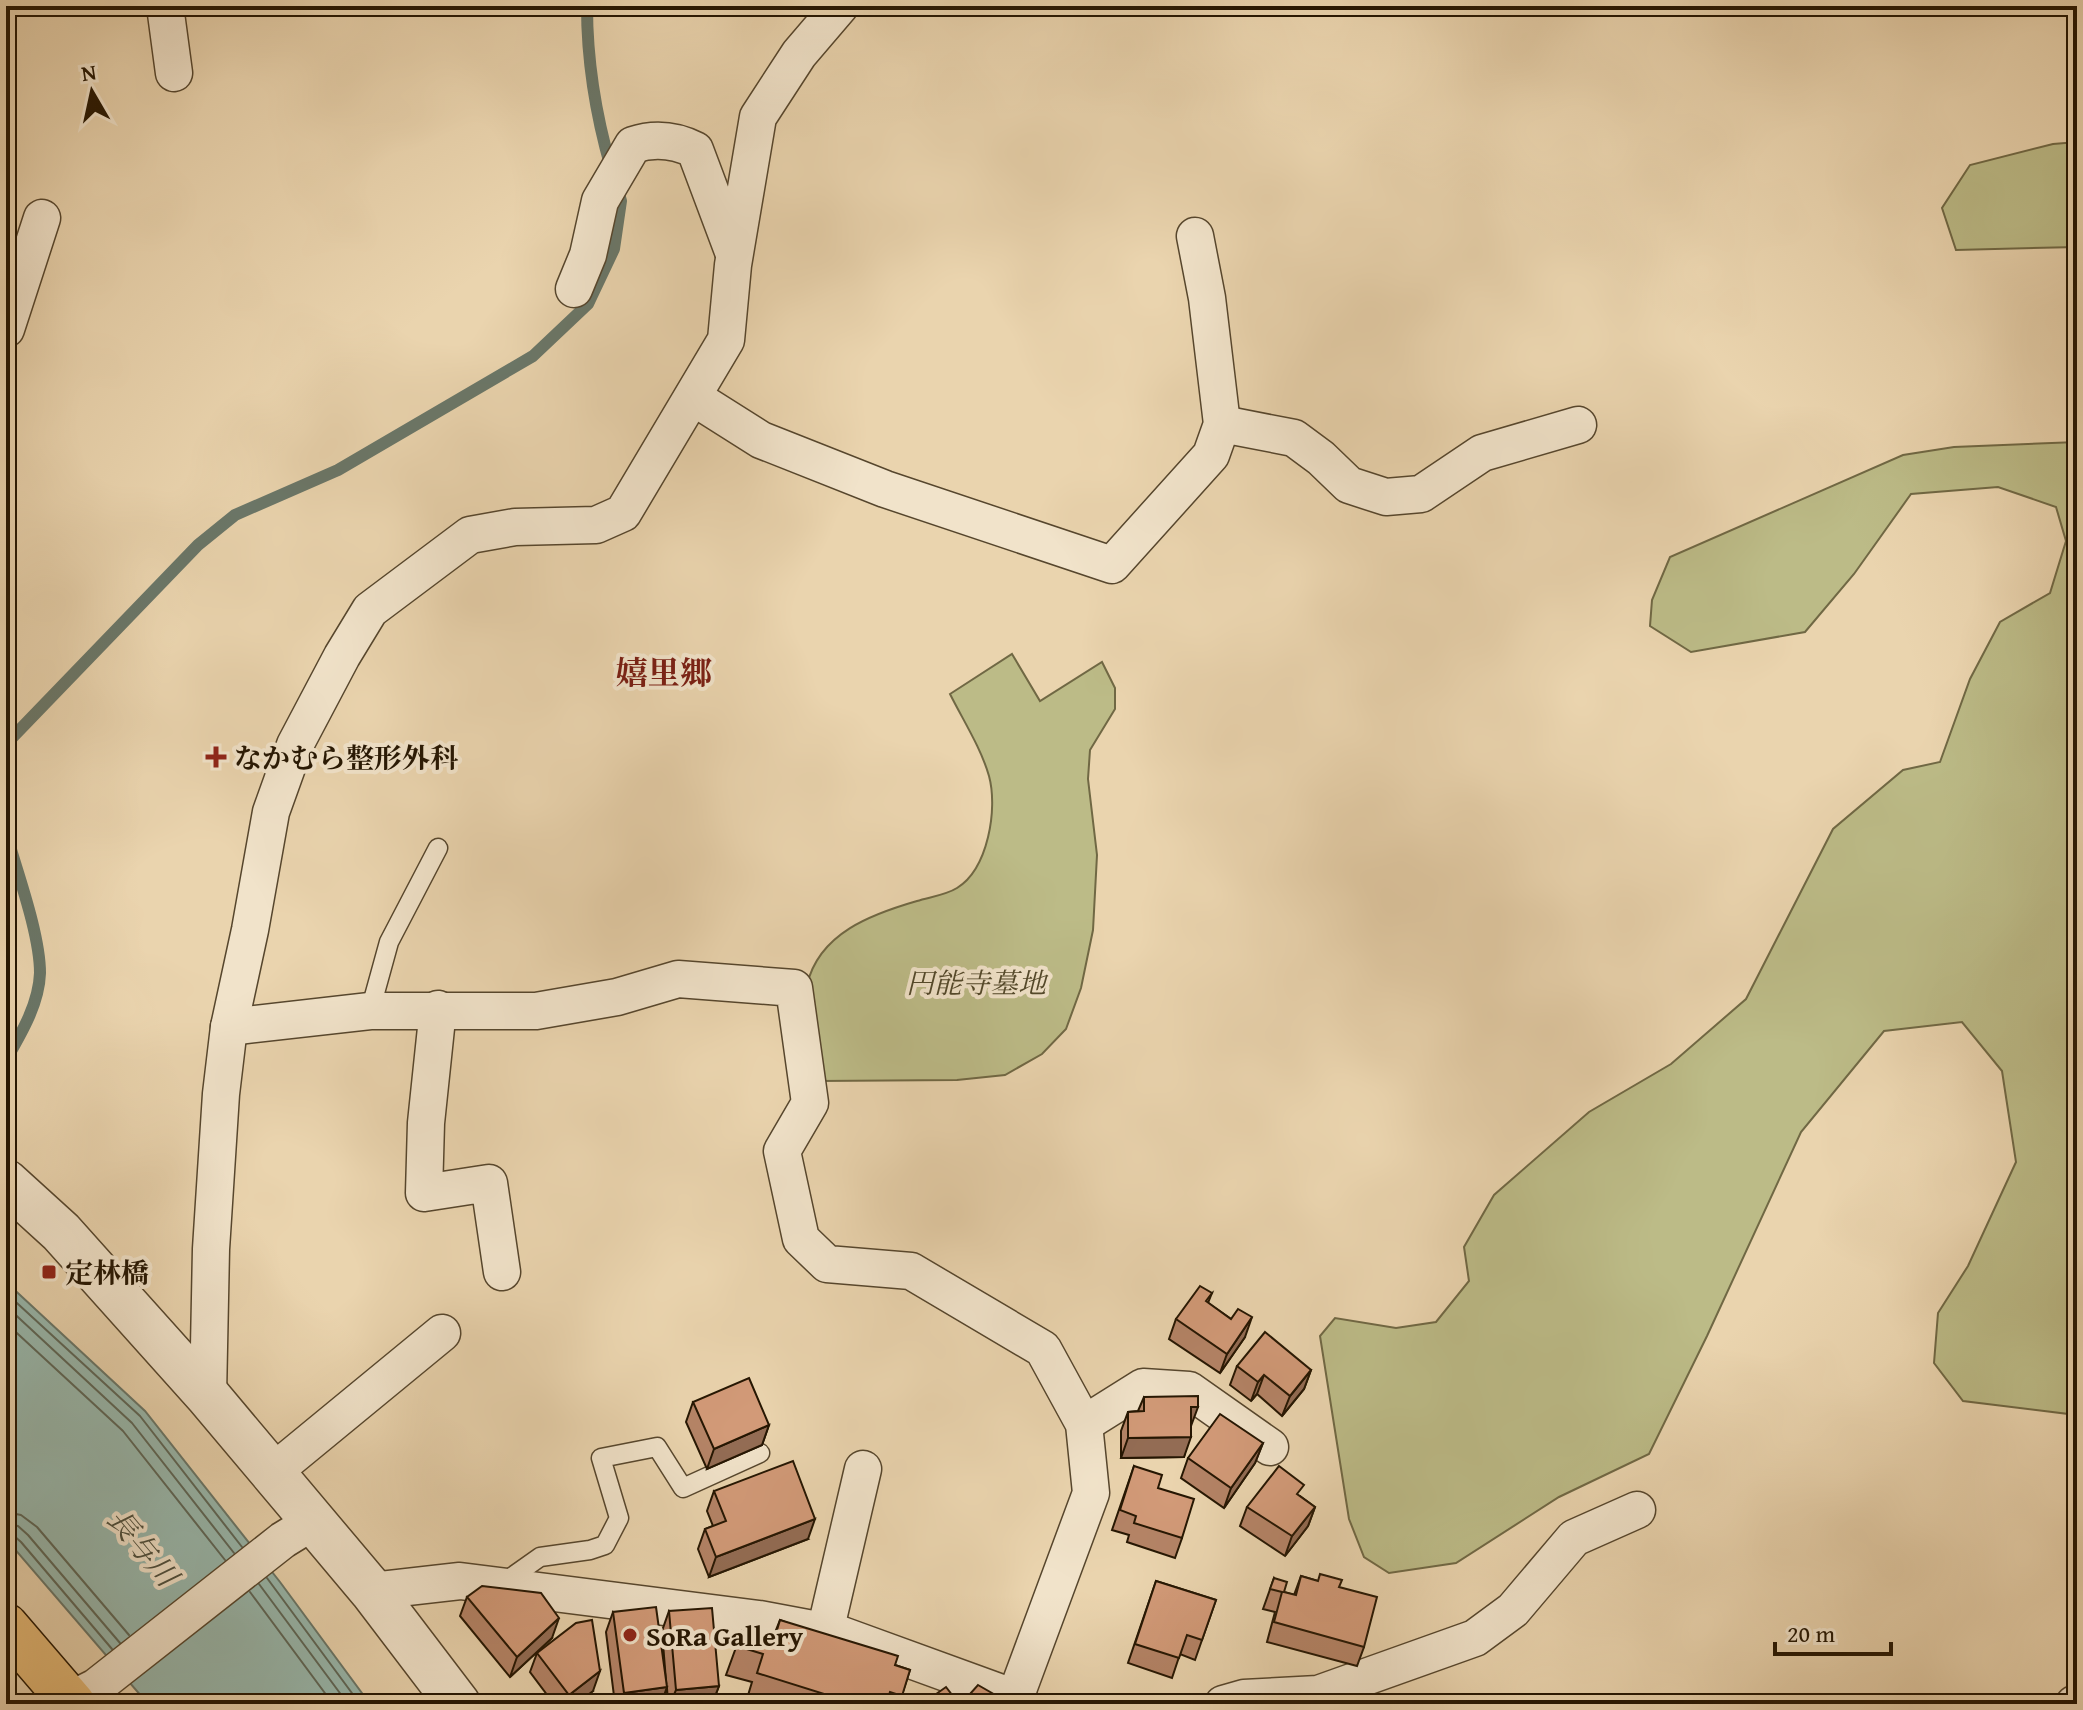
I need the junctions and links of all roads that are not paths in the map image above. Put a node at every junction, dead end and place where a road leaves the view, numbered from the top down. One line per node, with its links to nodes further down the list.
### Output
1 (165, 6): 3 (street)
2 (840, 6): 6 (street)
3 (174, 73)
4 (42, 218): 8 (street)
5 (1195, 236): 10 (street)
6 (735, 255): 7 (street); 9 (street)
7 (574, 289)
8 (6, 329)
9 (693, 397): 10 (street); 15 (street)
10 (1222, 424): 11 (street)
11 (1578, 425)
12 (438, 848): 14 (lane)
13 (438, 1009): 14 (street); 17 (street); 20 (street)
14 (370, 1011): 15 (street)
15 (229, 1027): 19 (street)
16 (6, 1182): 19 (street)
17 (502, 1272)
18 (442, 1333): 24 (street)
19 (208, 1396): 24 (street)
20 (1084, 1424): 21 (street); 32 (street)
21 (1270, 1447)
22 (760, 1453): 27 (lane)
23 (863, 1469): 30 (street)
24 (273, 1472): 26 (street)
25 (1637, 1510): 34 (street)
26 (299, 1531): 28 (street); 31 (street)
27 (500, 1586): 28 (street); 30 (street)
28 (372, 1591): 33 (street)
29 (6, 1626): 31 (main road)
30 (825, 1632): 32 (street)
31 (75, 1698)
32 (1018, 1701)
33 (458, 1704)
34 (1223, 1704)

